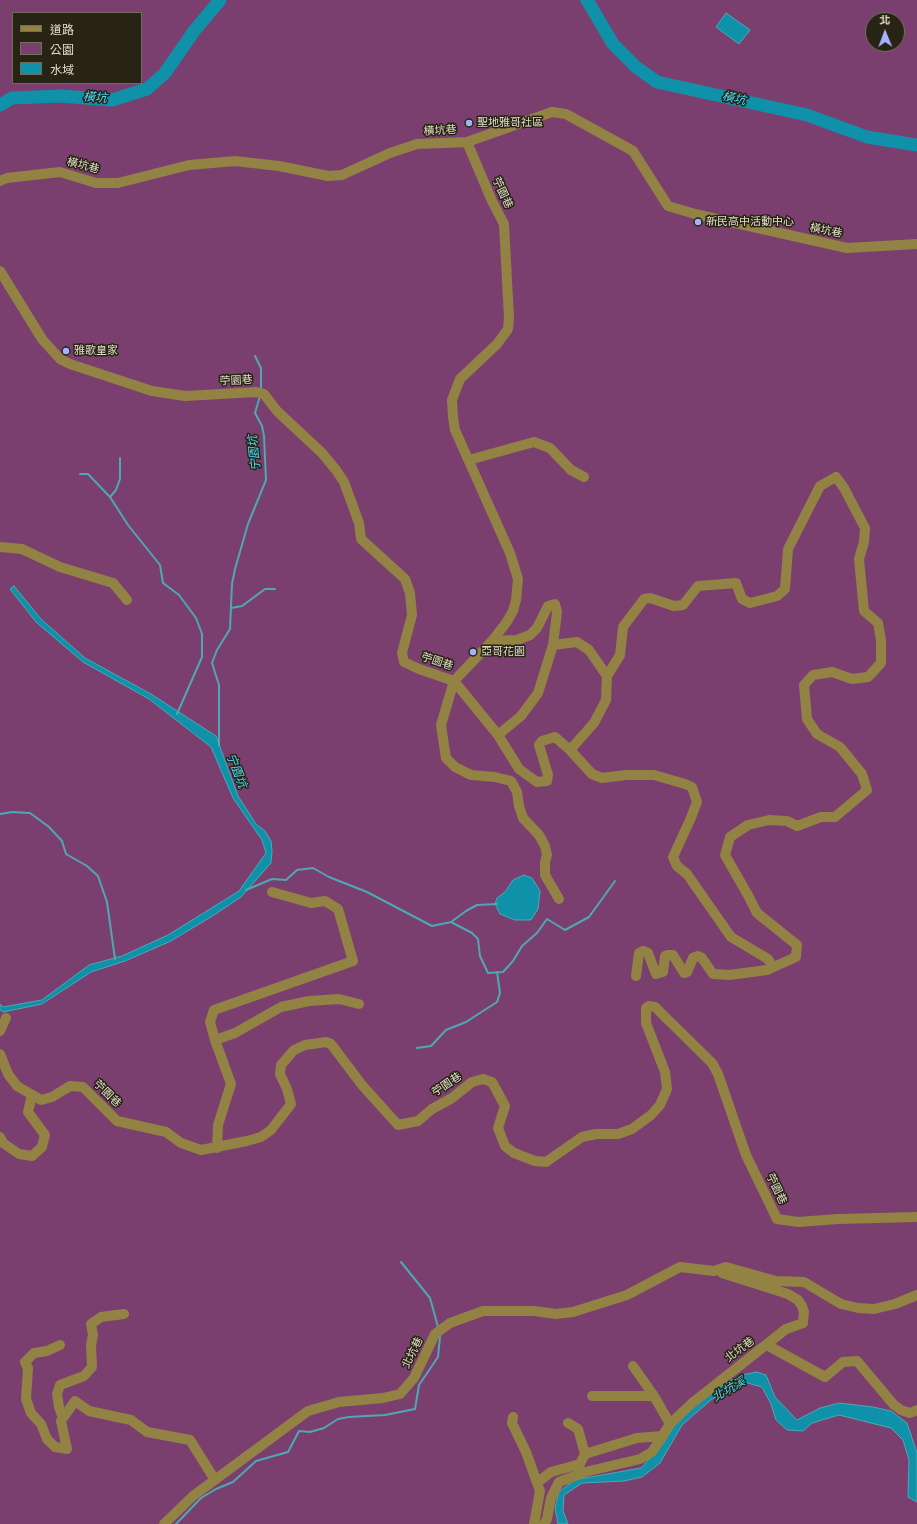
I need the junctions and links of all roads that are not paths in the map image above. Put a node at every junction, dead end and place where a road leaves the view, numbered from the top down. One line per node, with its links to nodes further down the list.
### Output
1 (467, 142): 2 (street, 橫坑巷); 3 (street, 橫坑巷); 5 (street, 苧園巷)
2 (0, 181)
3 (917, 244)
4 (0, 271): 12 (street, 苧園巷)
5 (469, 460): 6 (street); 9 (street, 苧園巷)
6 (584, 478)
7 (0, 547): 8 (street)
8 (127, 600)
9 (492, 641): 10 (street); 12 (street, 苧園巷)
10 (554, 645): 11 (street); 13 (street)
11 (607, 676): 14 (street); 17 (street)
12 (454, 681): 13 (street); 16 (street)
13 (498, 735): 14 (street)
14 (570, 750): 17 (street)
15 (272, 892): 22 (street)
16 (559, 899)
17 (772, 966): 18 (street)
18 (636, 976)
19 (359, 1004): 22 (street)
20 (6, 1018): 21 (street)
21 (0, 1031)
22 (215, 1040): 26 (street)
23 (0, 1054): 24 (street, 苧園巷)
24 (32, 1095): 25 (street); 26 (street, 苧園巷)
25 (0, 1138)
26 (217, 1148): 27 (street, 苧園巷)
27 (917, 1217)
28 (714, 1271): 29 (street, 北坑巷); 32 (street, 北坑巷); 43 (street, 北坑巷)
29 (917, 1295)
30 (124, 1314): 38 (street)
31 (60, 1345): 38 (street)
32 (767, 1345): 36 (street); 40 (street, 北坑巷)
33 (633, 1366): 35 (street)
34 (592, 1396): 35 (street)
35 (654, 1396): 40 (street)
36 (917, 1410)
37 (513, 1417): 44 (street)
38 (64, 1418): 43 (street)
39 (568, 1423): 42 (street)
40 (670, 1424): 41 (street, 北坑巷)
41 (664, 1436): 42 (street); 47 (street, 北坑巷)
42 (585, 1454): 44 (street)
43 (215, 1480): 45 (street, 北坑巷)
44 (538, 1482): 46 (street)
45 (164, 1524)
46 (534, 1524)
47 (544, 1524)

